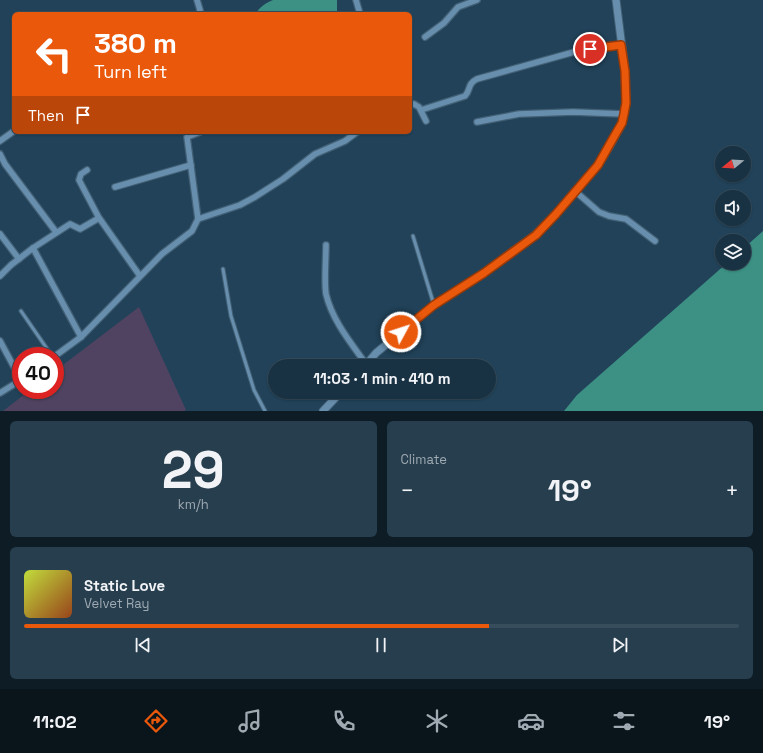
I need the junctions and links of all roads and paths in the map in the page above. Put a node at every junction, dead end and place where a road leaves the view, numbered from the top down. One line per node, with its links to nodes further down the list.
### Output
1 (197, 0): 5 (street)
2 (356, 0): 6 (street)
3 (477, 0): 7 (street)
4 (616, 0): 8 (street)
5 (200, 12)
6 (359, 12)
7 (425, 37)
8 (621, 45): 10 (street); 11 (street)
9 (412, 105): 10 (street)
10 (421, 110): 12 (street)
11 (624, 114): 13 (street); 22 (street)
12 (426, 121)
13 (477, 122)
14 (12, 132): 17 (street)
15 (195, 134): 19 (street)
16 (354, 134): 24 (street)
17 (0, 141)
18 (0, 154): 25 (street)
19 (191, 165): 21 (street); 24 (street)
20 (87, 170): 23 (street)
21 (115, 187)
22 (575, 192): 28 (street); 35 (street)
23 (99, 218): 25 (street); 34 (street)
24 (198, 219): 34 (street)
25 (56, 232): 30 (street)
26 (0, 234): 31 (street)
27 (413, 236): 35 (lane)
28 (655, 241)
29 (326, 245): 41 (street)
30 (33, 248): 31 (street); 37 (street)
31 (19, 259): 33 (street)
32 (223, 270): 47 (lane)
33 (0, 276)
34 (140, 276): 37 (street)
35 (434, 305): 42 (street)
36 (21, 311): 39 (lane)
37 (81, 337): 40 (street)
38 (0, 342): 43 (street)
39 (47, 347)
40 (64, 349)
41 (361, 359)
42 (370, 359)
43 (12, 364)
44 (12, 386): 45 (street)
45 (0, 393)
46 (334, 399): 48 (street)
47 (265, 411)
48 (323, 411)

